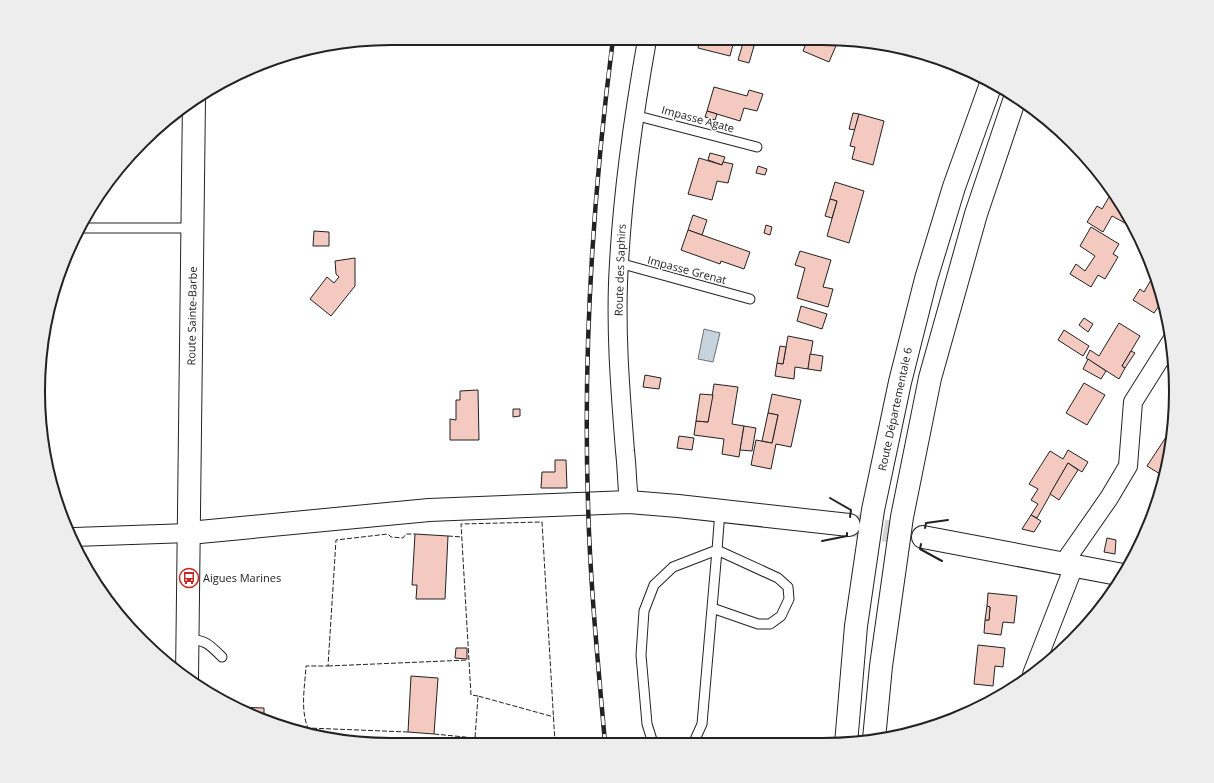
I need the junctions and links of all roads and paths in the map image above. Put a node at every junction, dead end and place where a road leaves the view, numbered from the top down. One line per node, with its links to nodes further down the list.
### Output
1 (646, 45): 5 (street, Route des Saphirs)
2 (990, 88): 27 (main road, Route Départementale 6)
3 (1014, 102): 26 (main road)
4 (194, 107): 8 (main road, Route Sainte-Barbe)
5 (634, 115): 6 (lane, Impasse Agate); 9 (street, Route des Saphirs)
6 (757, 147)
7 (86, 228): 8 (lane)
8 (193, 228): 15 (main road, Route Sainte-Barbe)
9 (619, 263): 10 (lane, Impasse Grenat); 12 (street, Route des Saphirs)
10 (750, 299)
11 (1166, 349): 19 (street)
12 (629, 502): 13 (main road); 15 (main road)
13 (720, 510): 14 (main road); 18 (lane)
14 (849, 525)
15 (190, 533): 16 (street); 22 (main road, Route Sainte-Barbe)
16 (77, 537)
17 (923, 537): 19 (main road)
18 (717, 550): 21 (lane); 21 (lane); 28 (lane)
19 (1068, 565): 20 (main road); 24 (street)
20 (1117, 574)
21 (712, 608): 29 (lane)
22 (188, 640): 23 (lane); 25 (main road, Route Sainte-Barbe)
23 (222, 657)
24 (1035, 664)
25 (187, 671)
26 (874, 734)
27 (847, 737)
28 (651, 738)
29 (696, 738)

